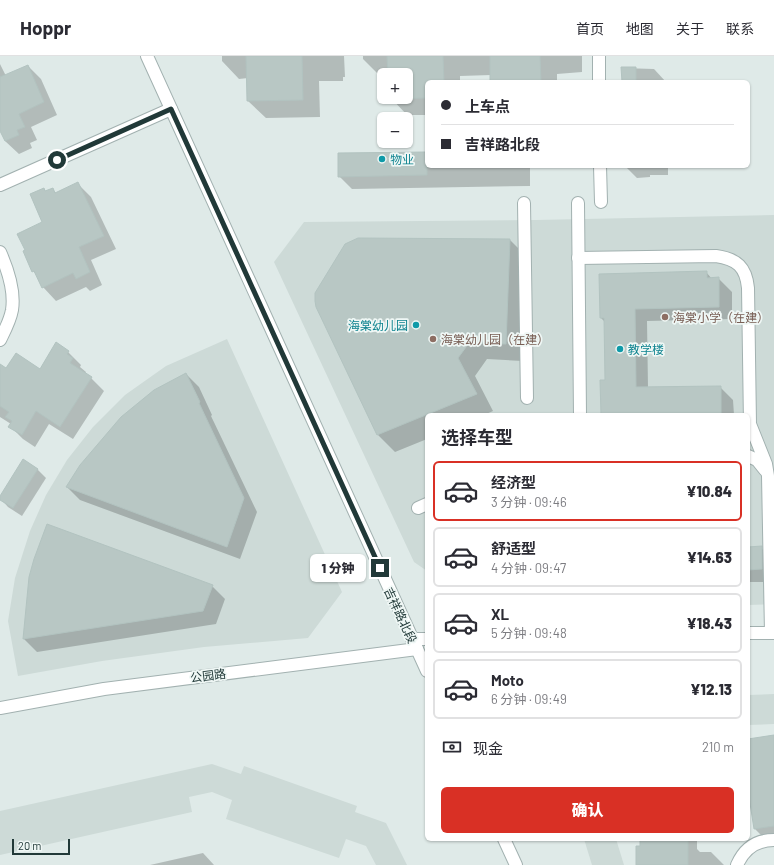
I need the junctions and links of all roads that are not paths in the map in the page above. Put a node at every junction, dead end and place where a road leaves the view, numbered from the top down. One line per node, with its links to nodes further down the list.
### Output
1 (147, 56): 4 (street, 吉祥路北段)
2 (599, 56): 3 (street)
3 (599, 80)
4 (171, 109): 6 (street); 22 (street, 吉祥路北段)
5 (600, 168): 7 (street)
6 (0, 185)
7 (601, 202)
8 (524, 203): 13 (street)
9 (578, 203): 11 (street)
10 (0, 252): 12 (street)
11 (578, 258): 14 (street); 15 (street)
12 (0, 340)
13 (527, 398)
14 (580, 413)
15 (749, 413)
16 (750, 432): 18 (street)
17 (750, 457): 18 (street)
18 (768, 476): 19 (street)
19 (773, 633): 20 (street)
20 (750, 634)
21 (425, 640): 22 (street, 公园路)
22 (414, 644): 23 (street, 吉祥路北段); 24 (street, 公园路)
23 (425, 667)
24 (0, 708)
25 (774, 840): 28 (street)
26 (505, 841): 27 (street)
27 (516, 865)
28 (737, 865)

